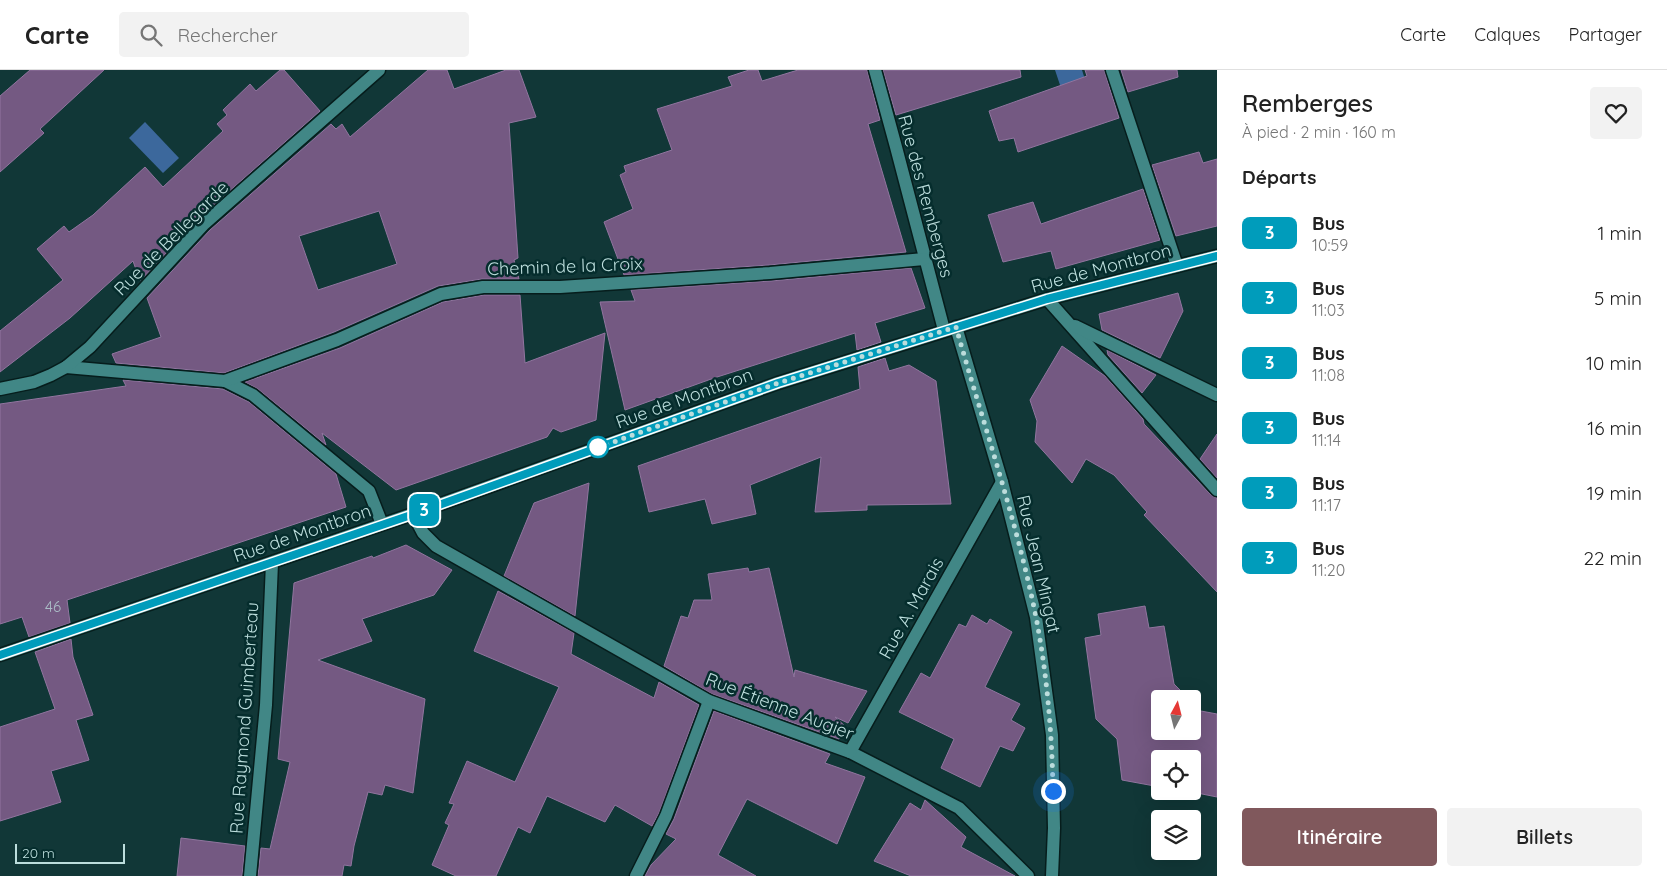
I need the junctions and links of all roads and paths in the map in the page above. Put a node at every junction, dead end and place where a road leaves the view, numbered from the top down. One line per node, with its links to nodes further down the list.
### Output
1 (379, 70): 10 (street, Rue de Bellegarde)
2 (875, 70): 5 (street, Rue des Remberges)
3 (1112, 70): 6 (street)
4 (1217, 256): 6 (street, Rue de Montbron)
5 (924, 259): 9 (street, Rue des Remberges); 11 (street, Chemin de la Croix)
6 (1177, 266): 7 (street, Rue de Montbron)
7 (1047, 299): 8 (street); 9 (street, Rue de Montbron)
8 (1069, 323): 13 (street); 15 (street)
9 (950, 328): 14 (street, Rue Jean Mingat); 16 (street, Rue de Montbron)
10 (66, 367): 11 (street); 12 (street, Rue de Bellegarde)
11 (225, 381): 17 (street)
12 (0, 389)
13 (1217, 394)
14 (1002, 482): 21 (street, Rue A. Marais); 25 (street, Rue Jean Mingat)
15 (1217, 490)
16 (414, 514): 17 (street, Rue de Montbron); 20 (street, Rue Étienne Augier)
17 (382, 524): 18 (street, Rue de Montbron)
18 (272, 563): 19 (street, Rue de Montbron); 22 (street, Rue Raymond Guimberteau)
19 (0, 655)
20 (709, 701): 21 (street, Rue Étienne Augier); 23 (street)
21 (850, 752): 24 (street, Rue Étienne Augier)
22 (250, 876)
23 (636, 876)
24 (1028, 876)
25 (1052, 876)

